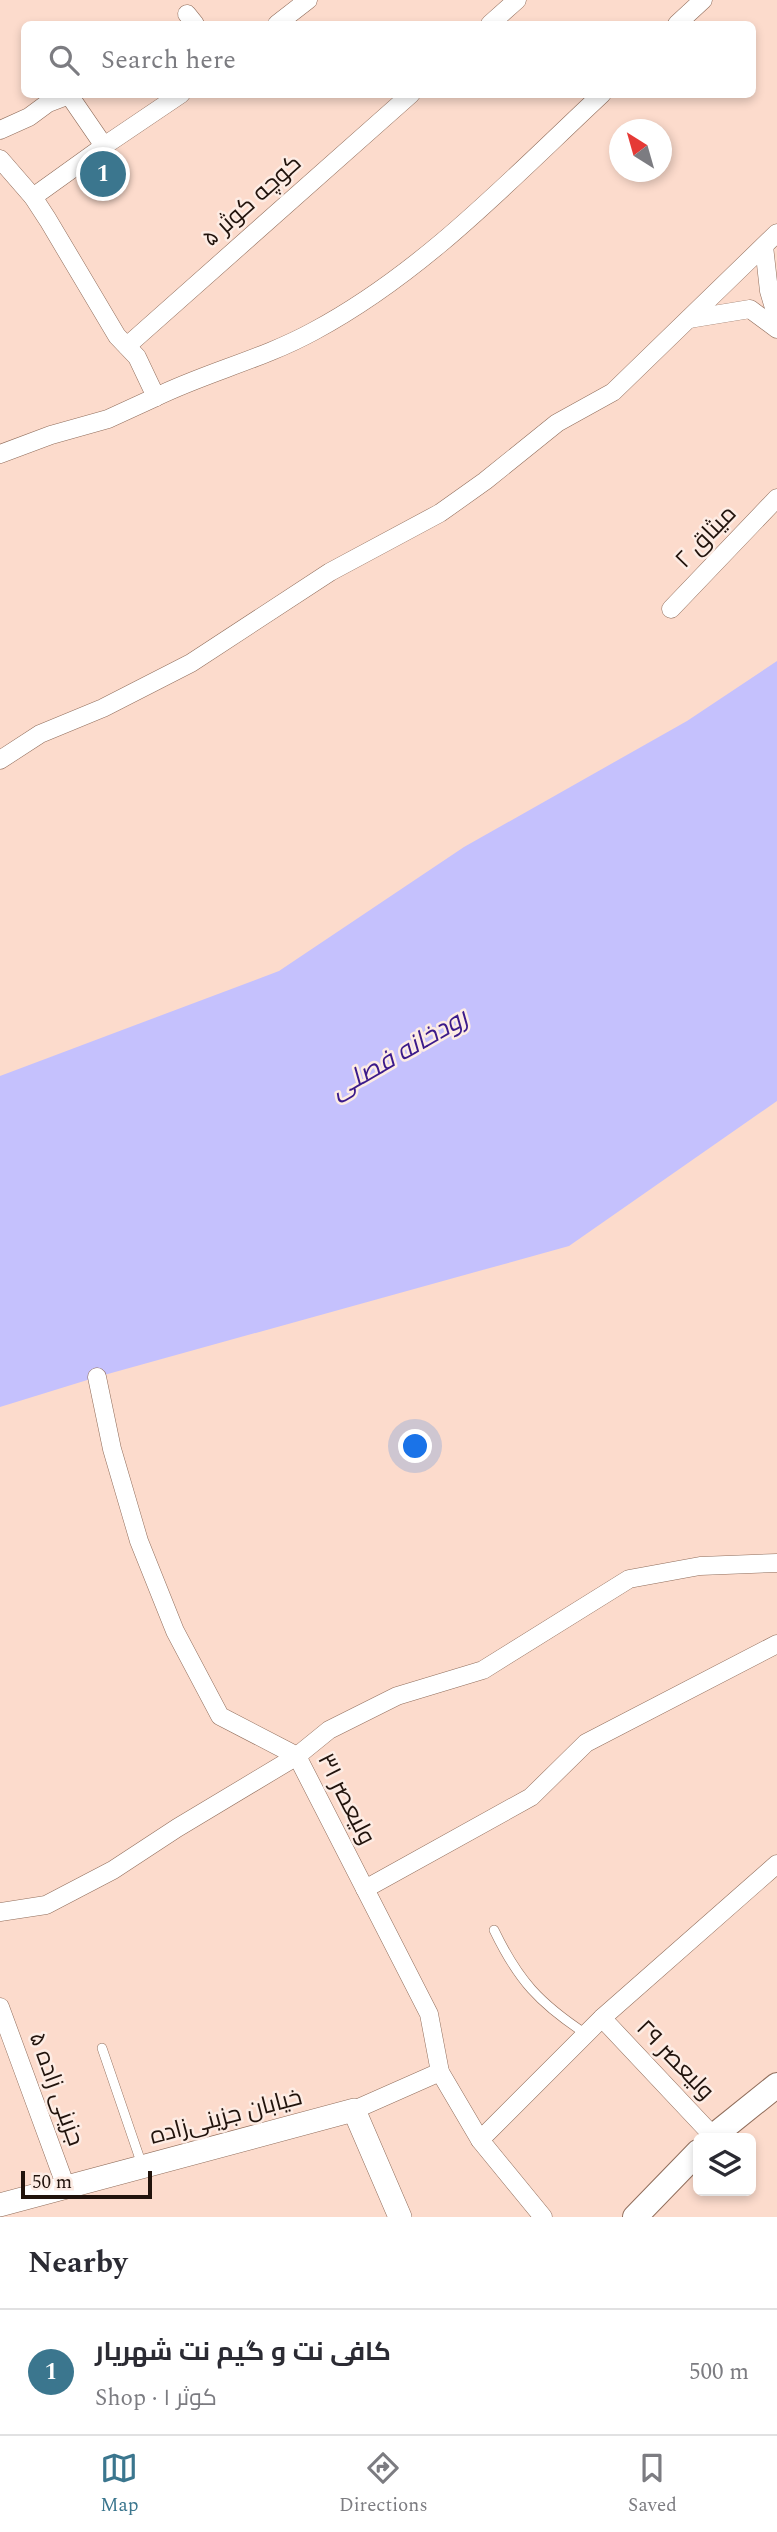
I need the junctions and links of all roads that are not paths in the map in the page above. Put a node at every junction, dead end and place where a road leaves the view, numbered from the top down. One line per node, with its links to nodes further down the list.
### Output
1 (309, 0): 4 (street)
2 (517, 0): 5 (street)
3 (704, 0): 6 (street)
4 (281, 21)
5 (493, 21)
6 (680, 21)
7 (61, 98): 12 (street)
8 (71, 98): 13 (street)
9 (175, 98): 13 (street)
10 (406, 98): 21 (street, کوچه کوثر ۵)
11 (598, 98): 22 (street)
12 (0, 130)
13 (104, 146): 15 (street)
14 (0, 159): 15 (street)
15 (33, 197): 21 (street)
16 (777, 233): 17 (street)
17 (764, 246): 18 (street); 19 (street)
18 (689, 318): 20 (street); 26 (street)
19 (777, 318)
20 (777, 329)
21 (127, 346): 22 (street)
22 (156, 397): 23 (street)
23 (0, 454)
24 (777, 498): 25 (street, میثاق ۲)
25 (671, 609)
26 (0, 760)
27 (97, 1377): 30 (street, ولیعصر ۳۱)
28 (777, 1563): 30 (street)
29 (777, 1644): 32 (street)
30 (297, 1756): 32 (street, ولیعصر ۳۱); 33 (street)
31 (777, 1864): 36 (street)
32 (365, 1889): 39 (street, ولیعصر ۳۱)
33 (0, 1912)
34 (494, 1930): 37 (lane)
35 (0, 2007): 47 (street, جزینی زاده ۵)
36 (601, 2018): 37 (street); 42 (street, ولیعصر ۲۹)
37 (586, 2034): 44 (street)
38 (102, 2048): 46 (lane)
39 (440, 2072): 41 (street); 44 (street, ولیعصر ۳۱)
40 (777, 2085): 43 (main road)
41 (354, 2110): 46 (street, خیابان جزینی‌زاده); 49 (street)
42 (700, 2133)
43 (719, 2133)
44 (481, 2140): 50 (street, ولیعصر ۳۱)
45 (693, 2157): 51 (main road)
46 (142, 2167): 47 (street, خیابان جزینی‌زاده)
47 (66, 2187): 48 (street, خیابان جزینی‌زاده)
48 (0, 2205)
49 (400, 2217)
50 (543, 2217)
51 (635, 2217)

